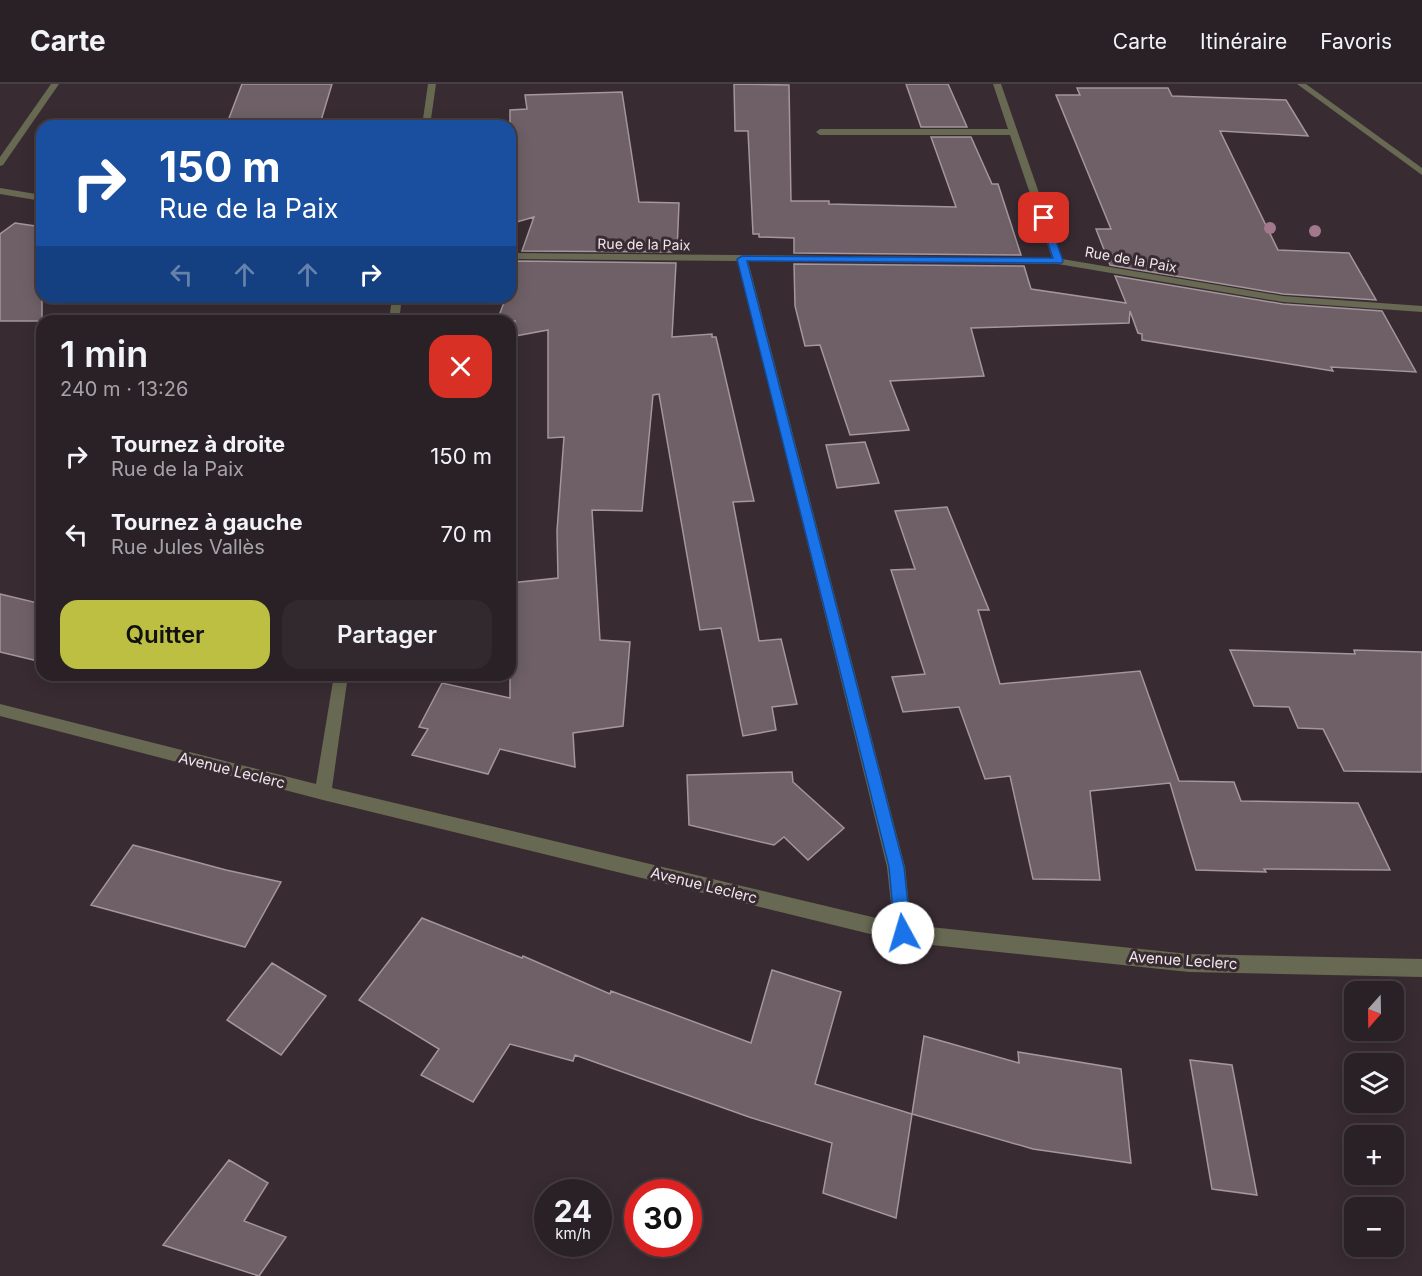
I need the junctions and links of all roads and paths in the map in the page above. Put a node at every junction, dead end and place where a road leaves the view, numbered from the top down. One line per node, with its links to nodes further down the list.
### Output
1 (55, 84): 8 (street)
2 (432, 84): 5 (street)
3 (997, 84): 7 (street)
4 (1301, 84): 9 (street)
5 (427, 120)
6 (820, 132): 7 (street)
7 (1014, 132): 14 (street)
8 (0, 163)
9 (1422, 172)
10 (0, 191): 11 (street)
11 (36, 197)
12 (516, 256): 13 (street, Rue de la Paix)
13 (742, 259): 14 (street, Rue de la Paix); 19 (street)
14 (1058, 261): 15 (street, Rue de la Paix)
15 (1422, 309)
16 (340, 681): 18 (street)
17 (0, 711): 18 (street, Avenue Leclerc)
18 (323, 793): 19 (street, Avenue Leclerc)
19 (903, 933): 20 (street, Avenue Leclerc)
20 (1422, 968)

